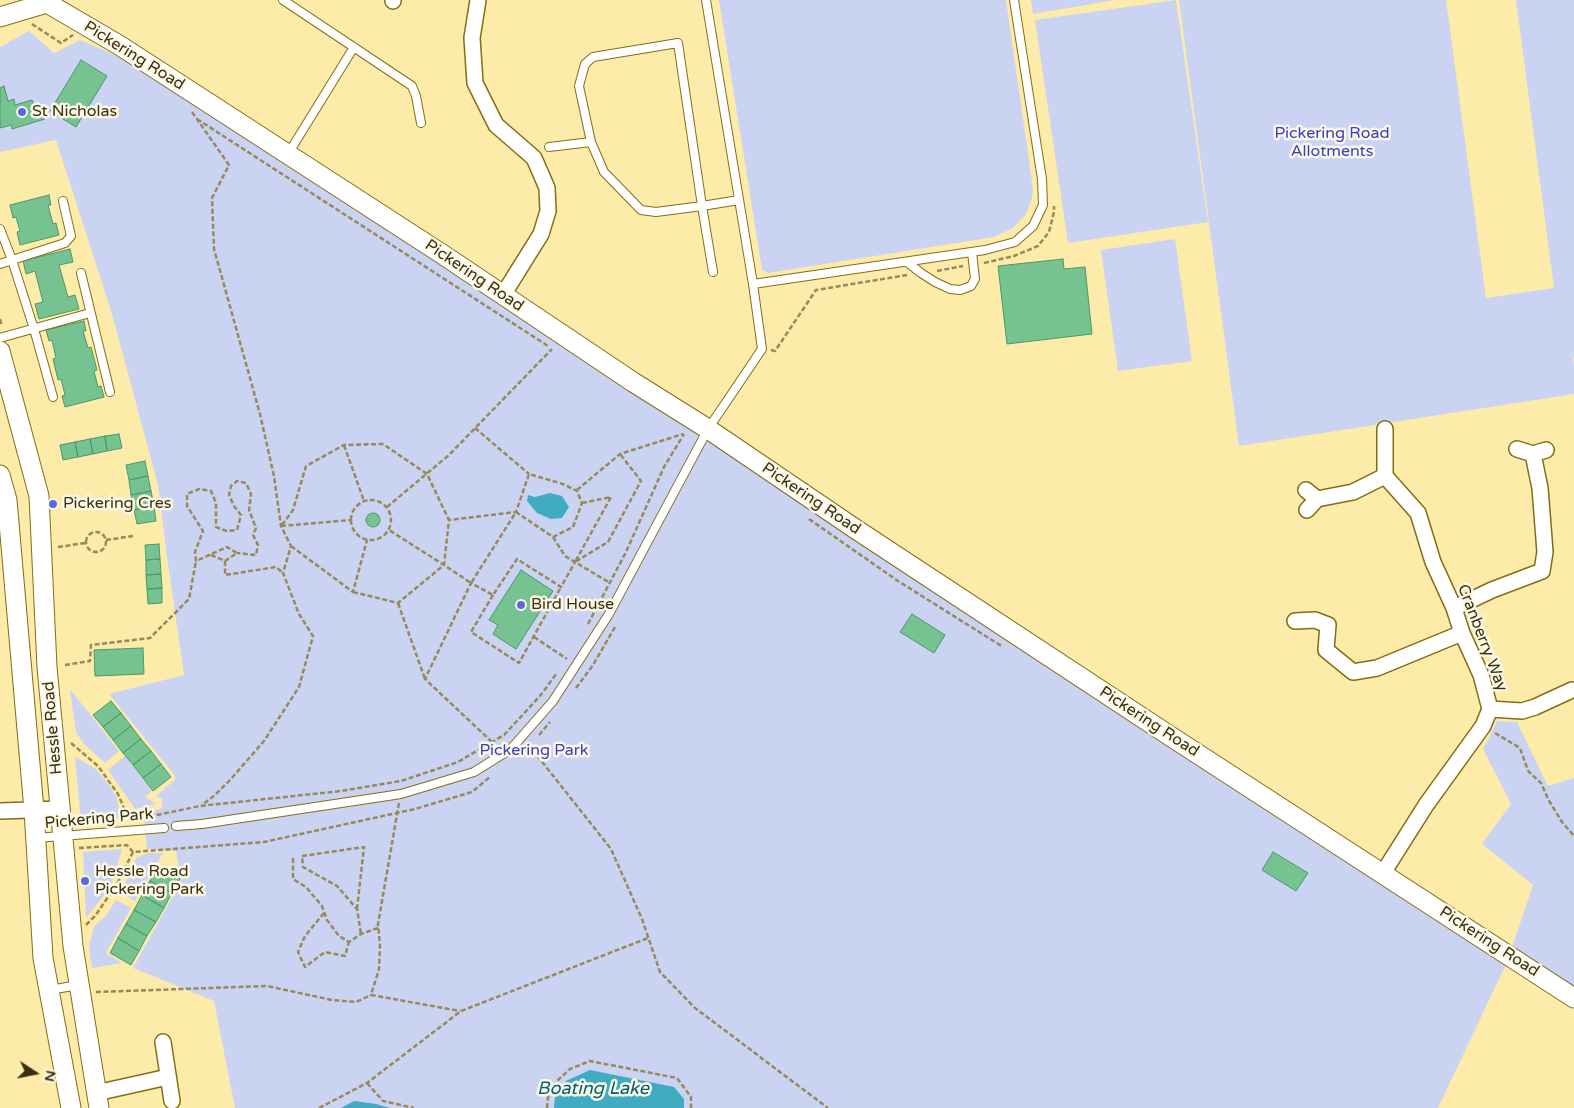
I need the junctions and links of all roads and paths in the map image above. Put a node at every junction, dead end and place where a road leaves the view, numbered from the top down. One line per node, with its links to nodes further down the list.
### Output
1 (283, 0): 7 (lane)
2 (478, 0): 28 (street)
3 (706, 0): 14 (lane)
4 (1014, 0): 19 (lane)
5 (45, 2): 6 (street, Pickering Road); 13 (street, Pickering Road)
6 (0, 17)
7 (354, 47): 10 (lane); 13 (lane)
8 (191, 111): 9 (path)
9 (197, 119): 37 (path); 57 (path)
10 (421, 124)
11 (591, 142): 12 (lane); 17 (lane); 17 (lane)
12 (548, 147)
13 (288, 154): 28 (street, Pickering Road)
14 (739, 200): 17 (lane); 27 (lane)
15 (62, 201): 20 (lane)
16 (1054, 204): 23 (path)
17 (702, 206): 24 (lane)
18 (0, 229): 20 (lane)
19 (972, 252): 21 (lane); 23 (lane)
20 (12, 260): 22 (lane); 30 (lane)
21 (907, 262): 26 (lane); 27 (lane)
22 (0, 264)
23 (973, 265): 26 (path); 26 (lane)
24 (713, 272)
25 (80, 273): 29 (lane)
26 (921, 273): 32 (path)
27 (753, 284): 32 (lane)
28 (502, 295): 39 (street, Pickering Road)
29 (90, 313): 30 (lane); 35 (lane)
30 (34, 329): 31 (lane); 36 (lane)
31 (0, 338)
32 (762, 350): 39 (lane, Pickering Park)
33 (0, 351): 34 (street, Hessle Road)
34 (4, 386): 85 (street, Hessle Road)
35 (110, 392)
36 (53, 397)
37 (475, 428): 45 (path); 46 (path)
38 (676, 428): 41 (path)
39 (708, 429): 92 (lane, Pickering Park); 112 (street, Pickering Road)
40 (1385, 429): 48 (street)
41 (684, 434): 44 (path); 74 (path)
42 (344, 445): 45 (path); 51 (path); 57 (path)
43 (1517, 449): 79 (street)
44 (620, 454): 49 (path); 70 (path)
45 (427, 474): 53 (path); 56 (path)
46 (529, 474): 49 (path); 54 (path)
47 (0, 475): 87 (street, Hessle Road)
48 (1385, 476): 50 (street); 79 (street, Cranberry Way)
49 (577, 490): 52 (path)
50 (1310, 500)
51 (364, 501): 53 (path); 55 (path)
52 (582, 503): 60 (path); 70 (path)
53 (387, 507): 58 (path)
54 (516, 512): 56 (path); 60 (path); 73 (path)
55 (351, 520): 57 (path); 62 (path)
56 (449, 520): 71 (path)
57 (281, 526): 64 (path)
58 (389, 530): 62 (path); 71 (path)
59 (133, 536): 61 (path)
60 (553, 537): 70 (path)
61 (106, 540): 63 (path); 63 (path)
62 (367, 540): 76 (path)
63 (85, 543): 65 (path)
64 (291, 546): 72 (path); 76 (path)
65 (54, 547)
66 (237, 553): 67 (path); 68 (path); 69 (path)
67 (211, 555): 68 (path); 69 (path)
68 (196, 561): 85 (path)
69 (225, 561): 72 (path)
70 (575, 562): 74 (path); 75 (path)
71 (444, 565): 73 (path); 78 (path)
72 (283, 573): 97 (path)
73 (471, 583): 77 (path); 88 (path)
74 (610, 583): 81 (path)
75 (561, 587): 77 (path); 83 (path)
76 (353, 592): 78 (path)
77 (493, 595): 83 (path)
78 (398, 603): 88 (path)
79 (1454, 608): 82 (street, Cranberry Way)
80 (1295, 620): 82 (street)
81 (588, 625)
82 (1462, 633): 90 (street, Cranberry Way)
83 (534, 637): 84 (path)
84 (571, 654)
85 (56, 666): 87 (street); 98 (street, Hessle Road)
86 (561, 667): 93 (path)
87 (22, 668): 99 (street, Hessle Road)
88 (426, 678): 93 (path)
89 (1572, 690): 90 (street)
90 (1490, 709): 91 (street, Cranberry Way)
91 (1483, 726): 107 (path); 112 (street, Cranberry Way)
92 (522, 736): 96 (lane, Pickering Park); 118 (path)
93 (492, 742): 97 (path)
94 (72, 752): 103 (path)
95 (492, 775): 101 (path)
96 (401, 794): 101 (path); 104 (lane, Pickering Park)
97 (200, 806): 102 (path)
98 (60, 809): 99 (street); 106 (street, Hessle Road)
99 (34, 810): 100 (street); 108 (street, Hessle Road)
100 (0, 811)
101 (398, 812): 110 (path); 116 (path)
102 (142, 818)
103 (132, 820)
104 (176, 826)
105 (164, 828): 106 (lane, Pickering Park)
106 (63, 836): 108 (lane, Pickering Park); 120 (street, Hessle Road)
107 (1574, 836)
108 (36, 838): 121 (street, Hessle Road)
109 (78, 848): 110 (path)
110 (133, 852): 115 (path)
111 (293, 858): 114 (path)
112 (1383, 873): 123 (street, Pickering Road)
113 (356, 909): 113 (path); 117 (path)
114 (324, 913): 119 (path); 119 (path)
115 (82, 919)
116 (378, 928): 117 (path); 122 (path)
117 (361, 934): 119 (path)
118 (649, 938): 124 (path); 135 (path)
119 (349, 942)
120 (85, 989): 121 (lane); 122 (path); 128 (street, Hessle Road)
121 (48, 990): 130 (street, Hessle Road)
122 (372, 995): 124 (path)
123 (1574, 998)
124 (461, 1011): 127 (path)
125 (163, 1042): 126 (street)
126 (168, 1077): 128 (street); 129 (street)
127 (367, 1083): 131 (path); 132 (path)
128 (98, 1100)
129 (172, 1101)
130 (71, 1108)
131 (319, 1108)
132 (414, 1108)
133 (546, 1108): 134 (path)
134 (691, 1108)
135 (828, 1108)

